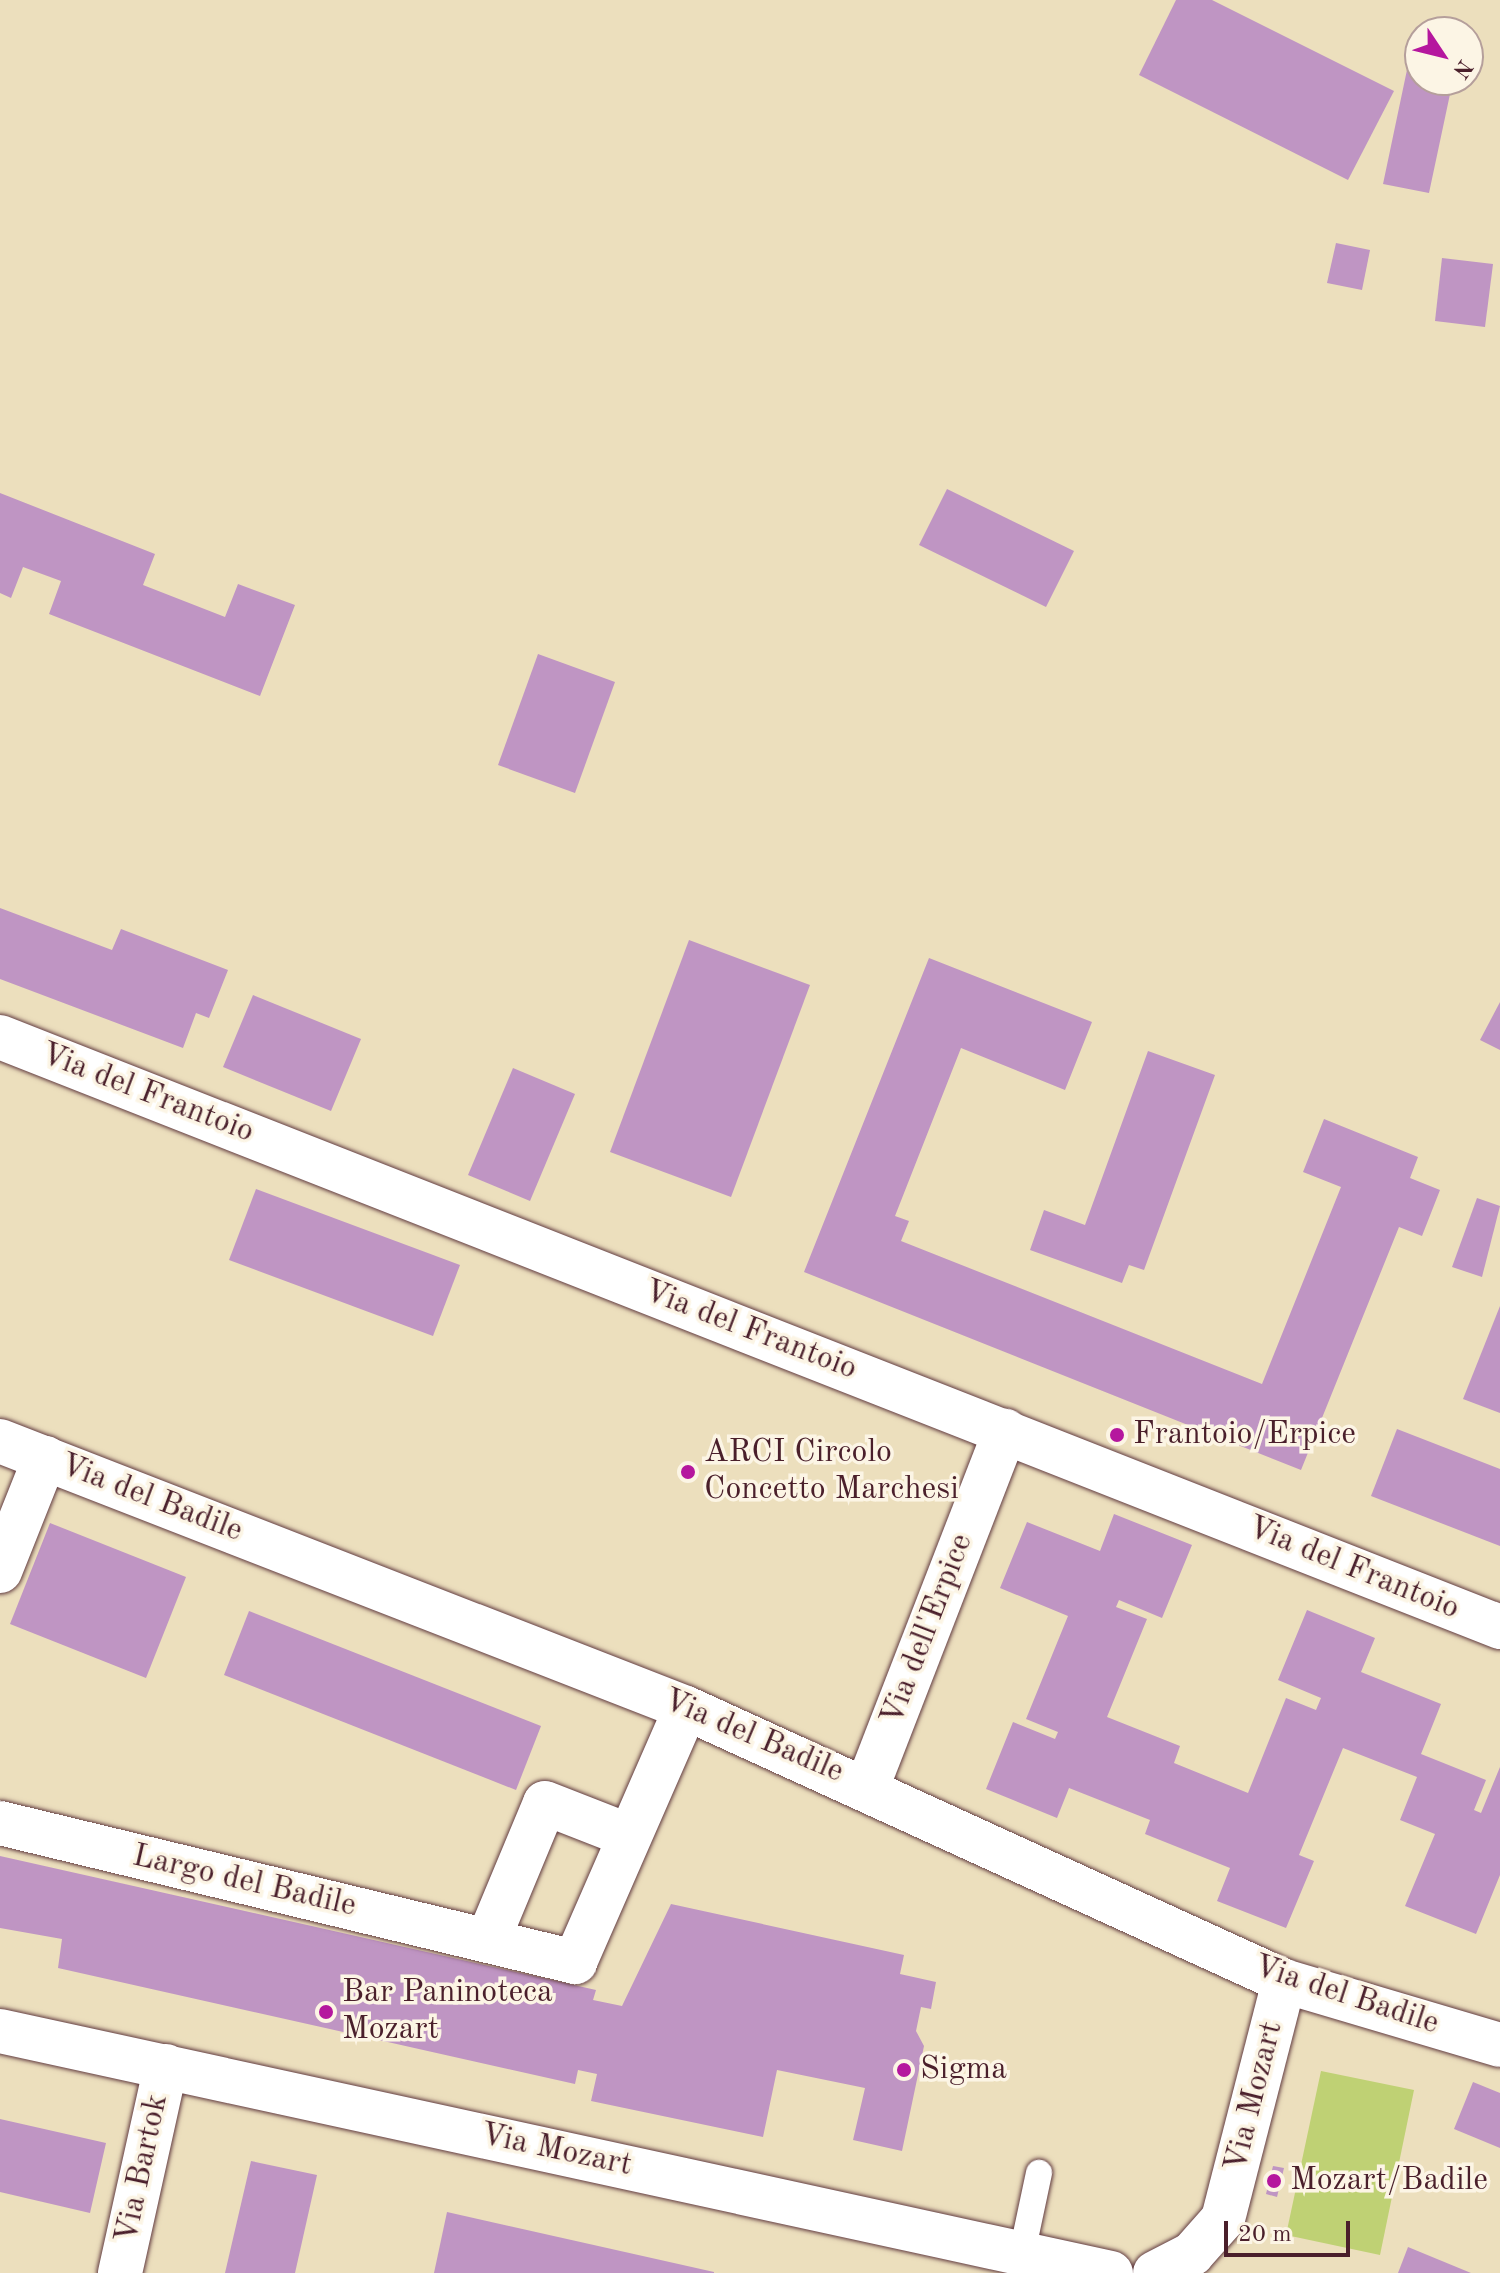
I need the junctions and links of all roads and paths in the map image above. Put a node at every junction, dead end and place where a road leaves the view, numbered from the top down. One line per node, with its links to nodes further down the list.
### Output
1 (0, 1037): 2 (street, Via del Frantoio)
2 (1005, 1431): 6 (street, Via del Frantoio); 8 (street, Via dell'Erpice)
3 (0, 1441): 4 (street, Via del Badile)
4 (45, 1458): 5 (street); 7 (street, Via del Badile)
5 (0, 1571)
6 (1500, 1627)
7 (686, 1708): 8 (street, Via del Badile); 10 (street, Largo del Badile)
8 (868, 1785): 12 (street, Via del Badile)
9 (0, 1825): 11 (street, Largo del Badile)
10 (629, 1836): 11 (street, Largo del Badile); 11 (street)
11 (488, 1940)
12 (1284, 1981): 14 (street, Via del Badile); 20 (street, Via Mozart)
13 (0, 2031): 15 (street, Via Mozart)
14 (1500, 2045)
15 (166, 2066): 17 (street, Via Mozart); 18 (street, Via Bartok)
16 (1039, 2173): 17 (lane)
17 (1019, 2263): 19 (street, Via Mozart)
18 (120, 2273)
19 (1111, 2273)
20 (1155, 2273)

